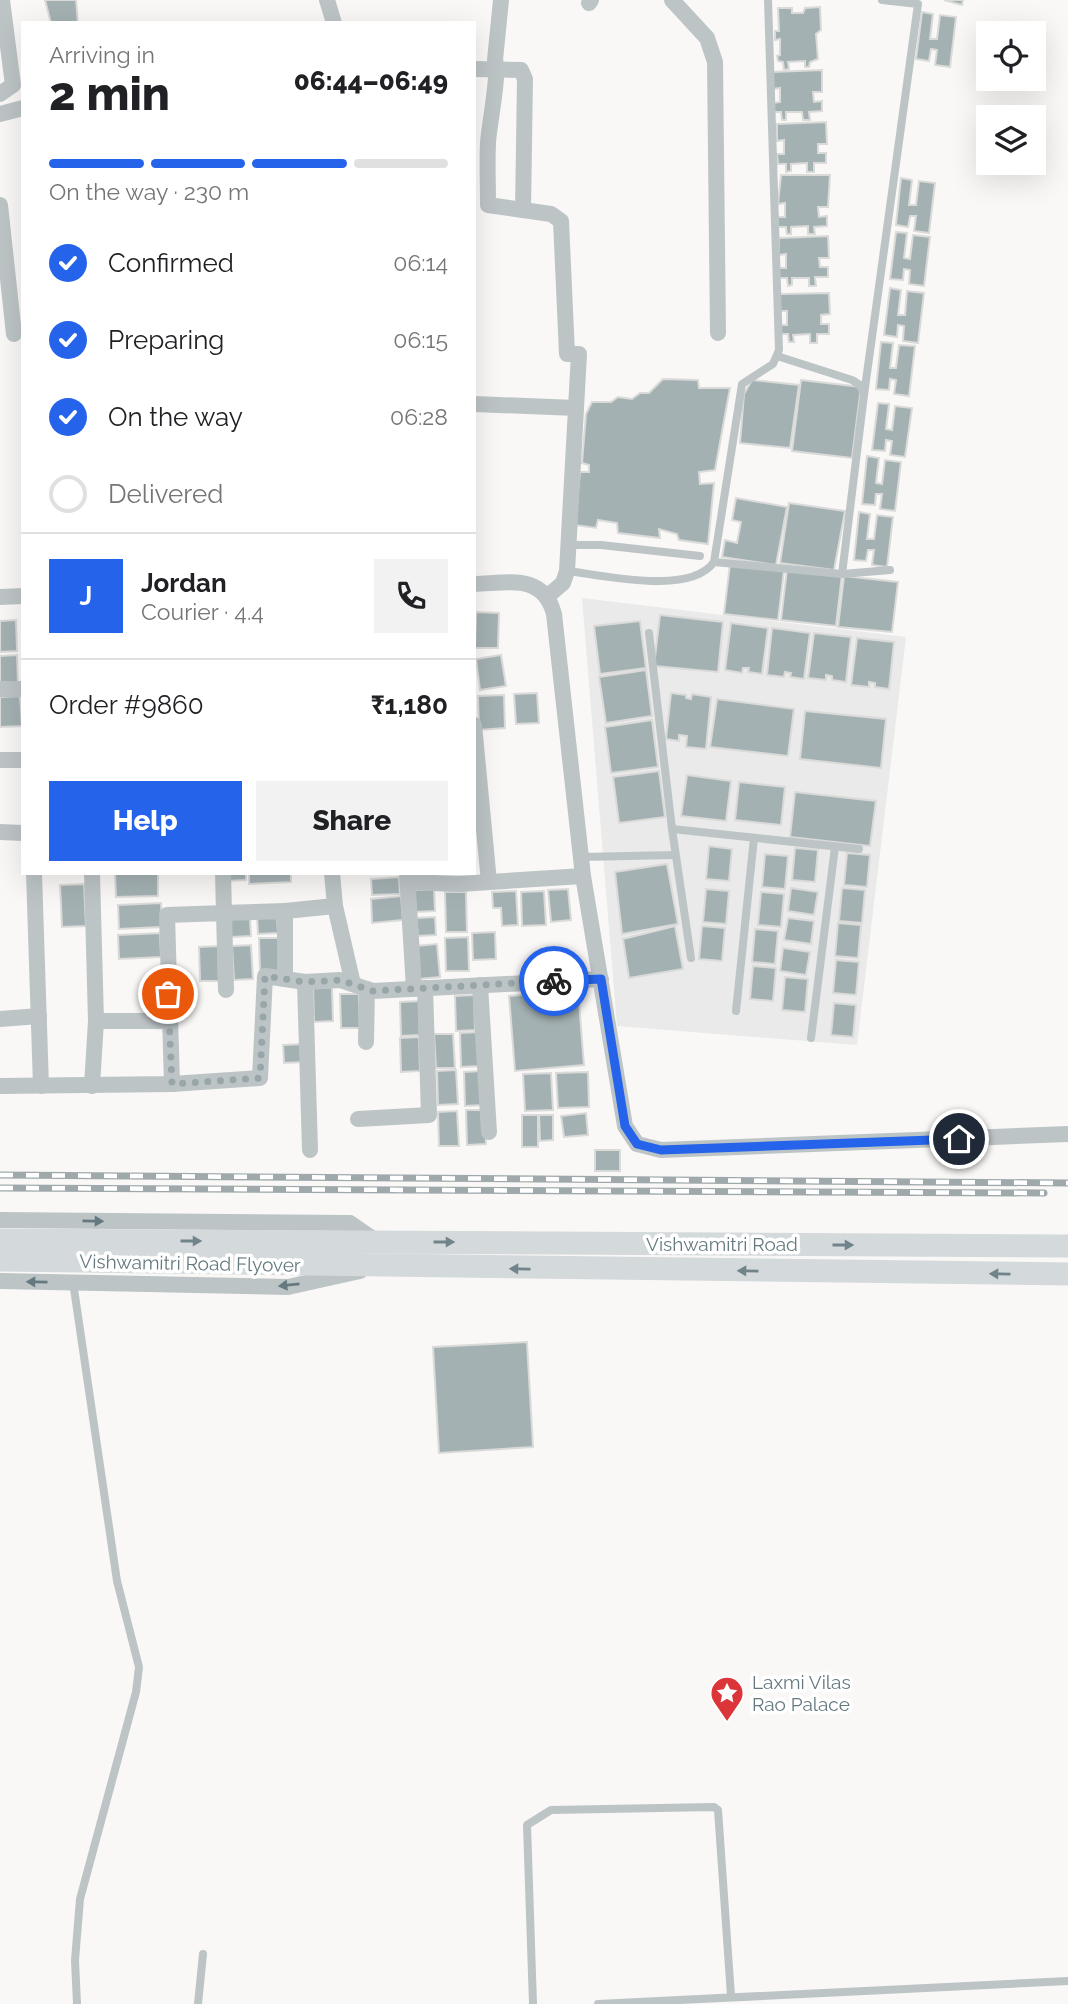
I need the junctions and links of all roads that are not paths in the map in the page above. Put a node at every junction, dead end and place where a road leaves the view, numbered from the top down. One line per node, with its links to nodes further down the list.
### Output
1 (2, 0): 10 (street)
2 (327, 0): 7 (street)
3 (501, 0): 9 (street)
4 (672, 0): 15 (street)
5 (768, 0): 17 (lane)
6 (882, 0): 18 (lane)
7 (333, 21)
8 (476, 69): 9 (street)
9 (498, 69): 14 (street); 14 (street)
10 (0, 94)
11 (21, 109): 12 (street)
12 (0, 114)
13 (0, 205): 16 (street)
14 (523, 210): 20 (street)
15 (718, 333)
16 (12, 334)
17 (777, 356): 18 (lane); 23 (lane)
18 (864, 395): 26 (lane)
19 (476, 404): 20 (street)
20 (576, 408): 21 (street)
21 (570, 545): 22 (lane); 25 (street)
22 (700, 556)
23 (714, 562): 25 (lane); 26 (lane)
24 (890, 570): 26 (lane)
25 (567, 571): 28 (street)
26 (842, 574)
27 (476, 584): 28 (street)
28 (549, 595): 44 (street)
29 (21, 596): 30 (street)
30 (0, 597)
31 (649, 633): 37 (lane)
32 (0, 689): 33 (street)
33 (21, 689)
34 (476, 747): 51 (street)
35 (0, 760): 36 (street)
36 (21, 760)
37 (671, 829): 40 (lane); 43 (lane)
38 (0, 832): 39 (street)
39 (21, 833)
40 (754, 838): 41 (lane); 63 (lane)
41 (835, 847): 42 (lane); 68 (lane)
42 (859, 849)
43 (676, 855): 44 (lane); 55 (lane)
44 (581, 857): 49 (street)
45 (34, 875): 64 (street)
46 (92, 875): 66 (street)
47 (223, 875): 54 (street)
48 (332, 875): 52 (street)
49 (583, 876): 51 (street); 57 (street)
50 (408, 878): 51 (street); 61 (street)
51 (488, 882)
52 (335, 906): 53 (street); 60 (street)
53 (285, 911): 54 (street); 56 (street)
54 (224, 913): 62 (street); 67 (street)
55 (691, 958)
56 (285, 979): 58 (street); 70 (street)
57 (601, 979): 59 (street); 76 (street)
58 (305, 982): 60 (street); 77 (street)
59 (480, 985): 61 (street); 75 (street)
60 (360, 987): 61 (street); 69 (street)
61 (419, 989): 74 (street)
62 (226, 990)
63 (736, 1011)
64 (39, 1016): 65 (street); 72 (street)
65 (0, 1018)
66 (96, 1021): 67 (street); 73 (street)
67 (168, 1021): 70 (street)
68 (811, 1038)
69 (366, 1042)
70 (172, 1084): 73 (street)
71 (0, 1086): 72 (street)
72 (41, 1086): 73 (street)
73 (92, 1086)
74 (358, 1119)
75 (489, 1132)
76 (1068, 1134)
77 (310, 1150)
78 (0, 1220): 80 (street, one-way to 80)
79 (0, 1240): 80 (main road, Vishwamitri Road Flyover, one-way to 80)
80 (376, 1241): 81 (main road, Vishwamitri Road, one-way to 81)
81 (1068, 1246)
82 (0, 1260): 83 (main road, Vishwamitri Road Flyover)
83 (380, 1267): 84 (main road, Vishwamitri Road, one-way to 83); 86 (street, one-way to 86)
84 (1068, 1274)
85 (0, 1282): 86 (street, one-way to 85)
86 (73, 1282): 90 (lane)
87 (203, 1954): 91 (lane)
88 (1068, 1981): 89 (lane)
89 (731, 1996): 92 (lane); 93 (lane)
90 (77, 2004)
91 (198, 2004)
92 (533, 2004)
93 (598, 2004)

